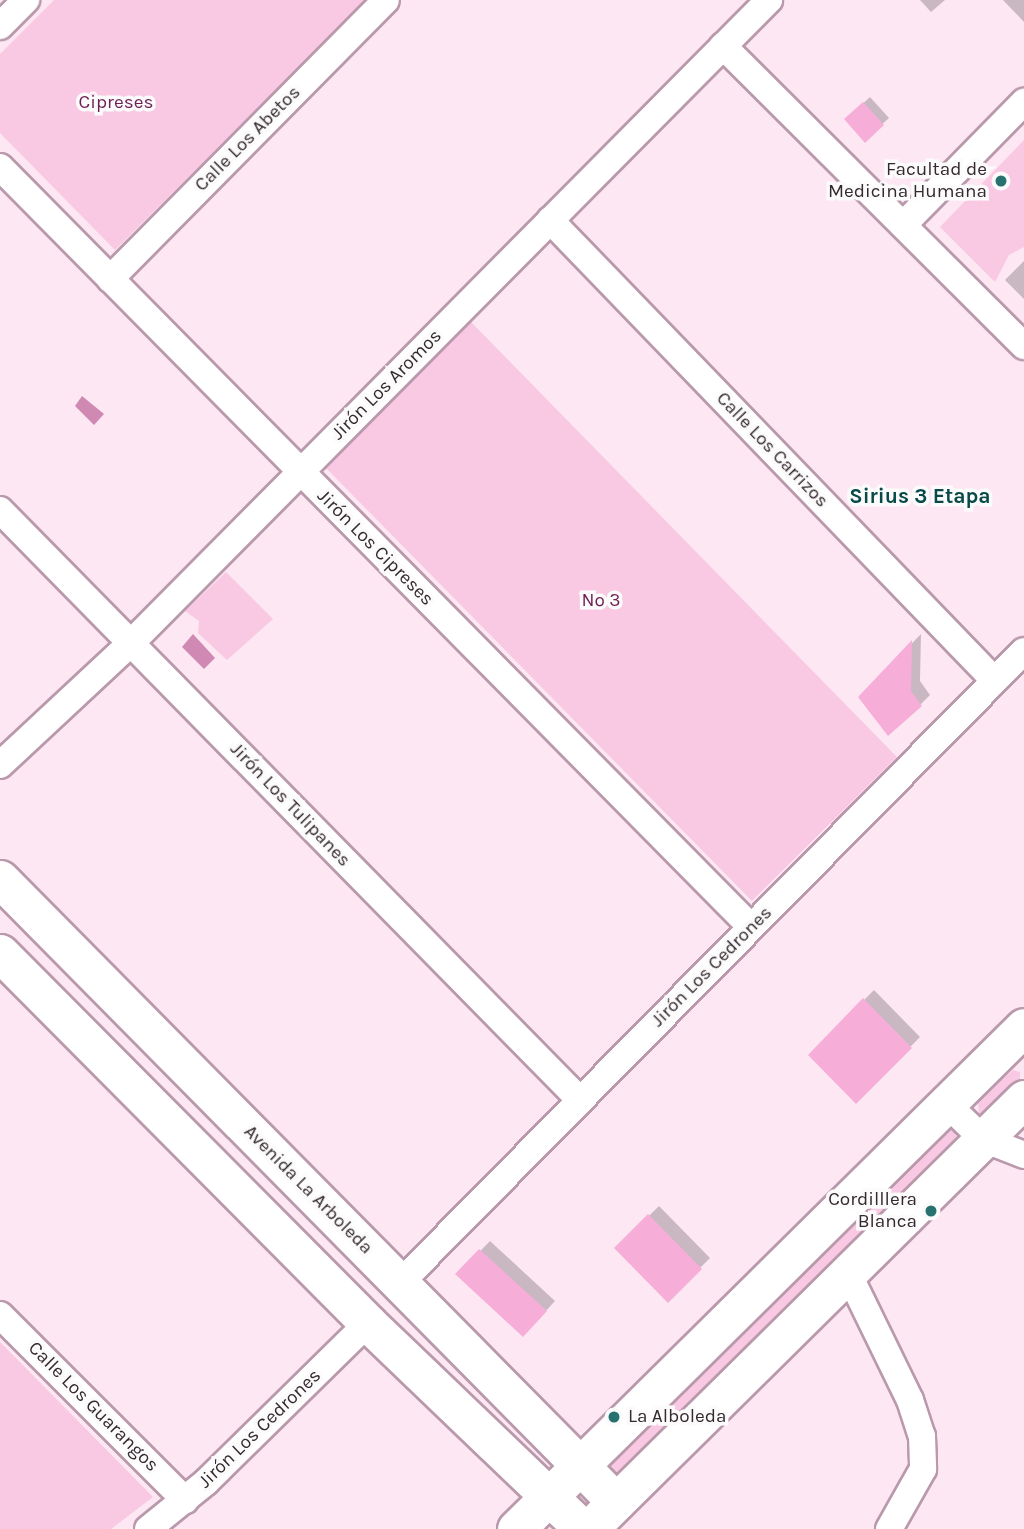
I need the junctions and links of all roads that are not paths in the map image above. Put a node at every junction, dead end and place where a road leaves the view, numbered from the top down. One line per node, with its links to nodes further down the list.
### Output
1 (26, 0): 4 (street)
2 (386, 0): 10 (street, Calle Los Abetos)
3 (769, 0): 5 (street, Jirón Los Aromos)
4 (0, 26)
5 (723, 46): 8 (street, Jirón Los Aromos); 9 (street)
6 (1024, 102): 9 (street)
7 (0, 167): 10 (street, Jirón Los Cipreses)
8 (550, 220): 12 (street, Jirón Los Aromos); 16 (street, Calle Los Carrizos)
9 (903, 225): 11 (street)
10 (110, 279): 12 (street, Jirón Los Cipreses)
11 (1024, 346)
12 (299, 473): 14 (street, Jirón Los Aromos); 19 (street, Jirón Los Cipreses)
13 (0, 510): 14 (street, Jirón Los Tulipanes)
14 (131, 643): 17 (street, Jirón Los Aromos); 23 (street, Jirón Los Tulipanes)
15 (1024, 650): 16 (street, Jirón Los Cedrones)
16 (994, 680): 19 (street, Jirón Los Cedrones)
17 (0, 765)
18 (0, 878): 28 (street, Avenida La Arboleda)
19 (751, 927): 23 (street, Jirón Los Cedrones)
20 (0, 953): 30 (street)
21 (1018, 1043): 24 (street)
22 (1024, 1099): 25 (street)
23 (580, 1100): 28 (street, Jirón Los Cedrones)
24 (947, 1104): 25 (street); 31 (street)
25 (983, 1139): 26 (street); 27 (street)
26 (1024, 1155)
27 (848, 1273): 34 (street); 39 (street)
28 (400, 1283): 31 (street, Avenida La Arboleda)
29 (0, 1315): 33 (street, Calle Los Guarangos)
30 (368, 1323): 32 (street); 33 (street, Jirón Los Cedrones)
31 (579, 1466): 32 (street); 34 (street, Avenida La Arboleda)
32 (550, 1497): 36 (street); 37 (street)
33 (186, 1500): 35 (street, Jirón Los Cedrones)
34 (616, 1502): 38 (street)
35 (148, 1529)
36 (516, 1529)
37 (583, 1529)
38 (589, 1529)
39 (889, 1529)

